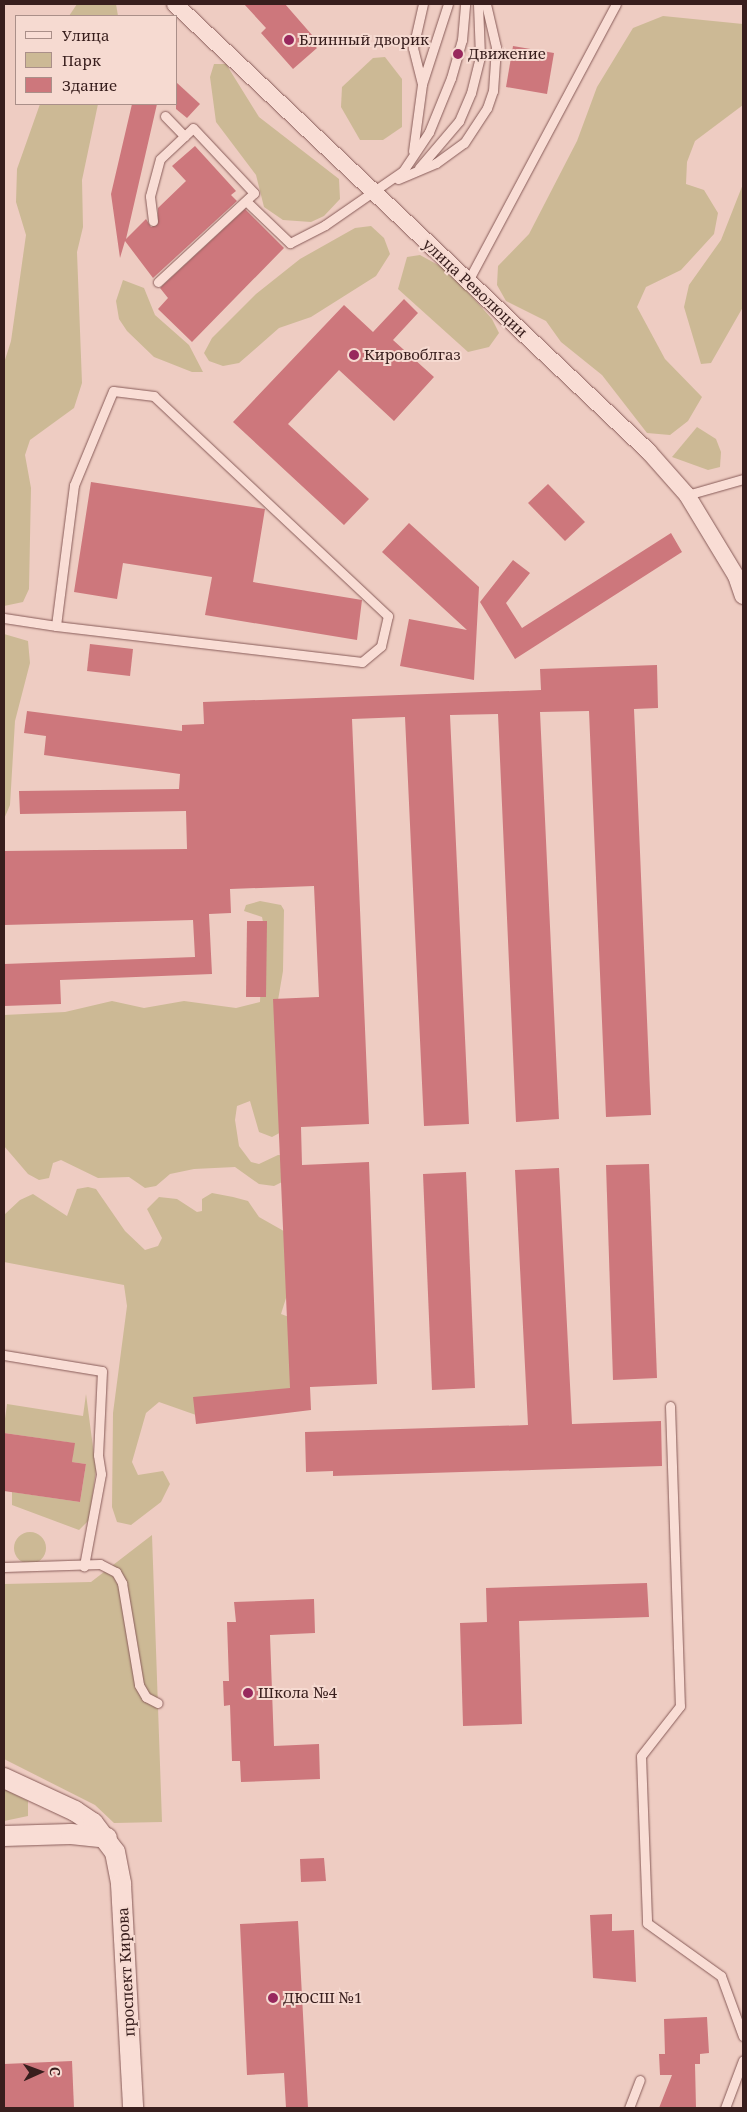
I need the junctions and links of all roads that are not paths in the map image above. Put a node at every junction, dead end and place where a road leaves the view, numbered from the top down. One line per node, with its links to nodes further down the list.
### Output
1 (175, 4): 14 (street, улица Революции)
2 (423, 4): 8 (lane)
3 (448, 4): 8 (lane)
4 (465, 4): 11 (lane)
5 (478, 4): 12 (lane)
6 (486, 4): 12 (lane)
7 (616, 4): 18 (lane)
8 (422, 84): 11 (lane)
9 (165, 116): 10 (lane)
10 (184, 136): 15 (lane); 16 (lane)
11 (410, 162): 13 (lane)
12 (415, 172): 13 (lane)
13 (391, 181): 14 (lane)
14 (374, 193): 15 (lane); 18 (street, улица Революции)
15 (246, 201): 17 (lane)
16 (153, 220)
17 (158, 282)
18 (468, 282): 20 (street, улица Революции)
19 (743, 479): 20 (lane)
20 (686, 495): 21 (street, улица Революции)
21 (740, 571): 22 (street, улица Революции)
22 (743, 596)
23 (4, 618): 24 (lane)
24 (56, 626): 24 (lane)
25 (4, 1355): 27 (lane)
26 (670, 1406): 33 (lane)
27 (84, 1566): 28 (lane); 29 (lane)
28 (4, 1567)
29 (158, 1703)
30 (4, 1778): 32 (street)
31 (4, 1836): 32 (street)
32 (107, 1838): 36 (street, проспект Кирова)
33 (743, 2036)
34 (743, 2060): 38 (lane)
35 (640, 2080): 37 (lane)
36 (133, 2108)
37 (629, 2108)
38 (725, 2108)

